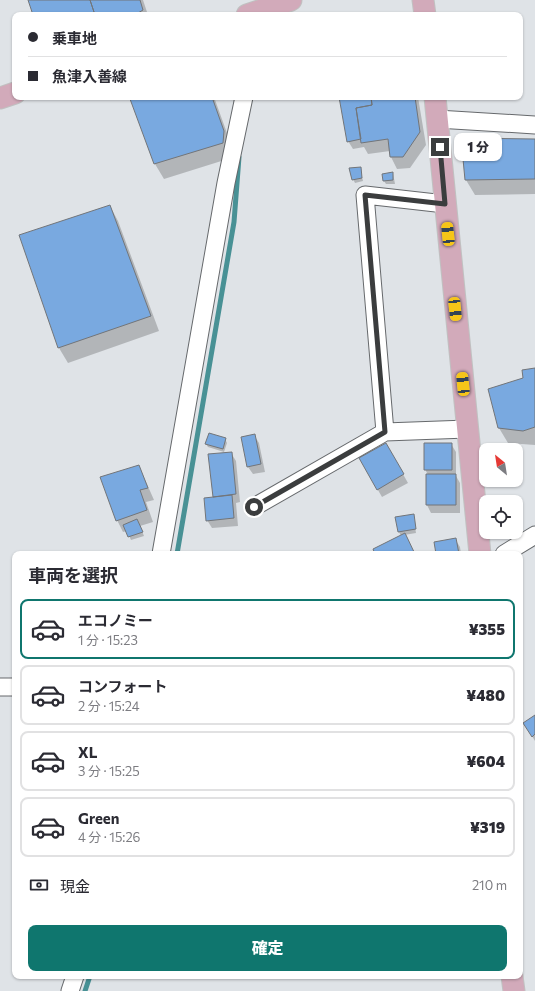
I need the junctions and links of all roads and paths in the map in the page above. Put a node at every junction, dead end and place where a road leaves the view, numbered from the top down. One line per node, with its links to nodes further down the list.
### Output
1 (291, 0): 3 (main road)
2 (423, 0): 4 (main road)
3 (259, 10)
4 (425, 12)
5 (12, 94): 6 (main road)
6 (0, 98)
7 (243, 100): 16 (street)
8 (435, 100): 9 (main road)
9 (437, 119): 10 (street); 11 (main road)
10 (535, 125)
11 (445, 204): 12 (main road); 13 (street)
12 (467, 429): 13 (street); 17 (main road)
13 (385, 432): 14 (street)
14 (254, 507)
15 (535, 535): 18 (street)
16 (162, 551)
17 (480, 551)
18 (509, 551)
19 (12, 687): 20 (street)
20 (0, 688)
21 (74, 979): 23 (street)
22 (512, 979): 24 (main road)
23 (70, 991)
24 (514, 991)

